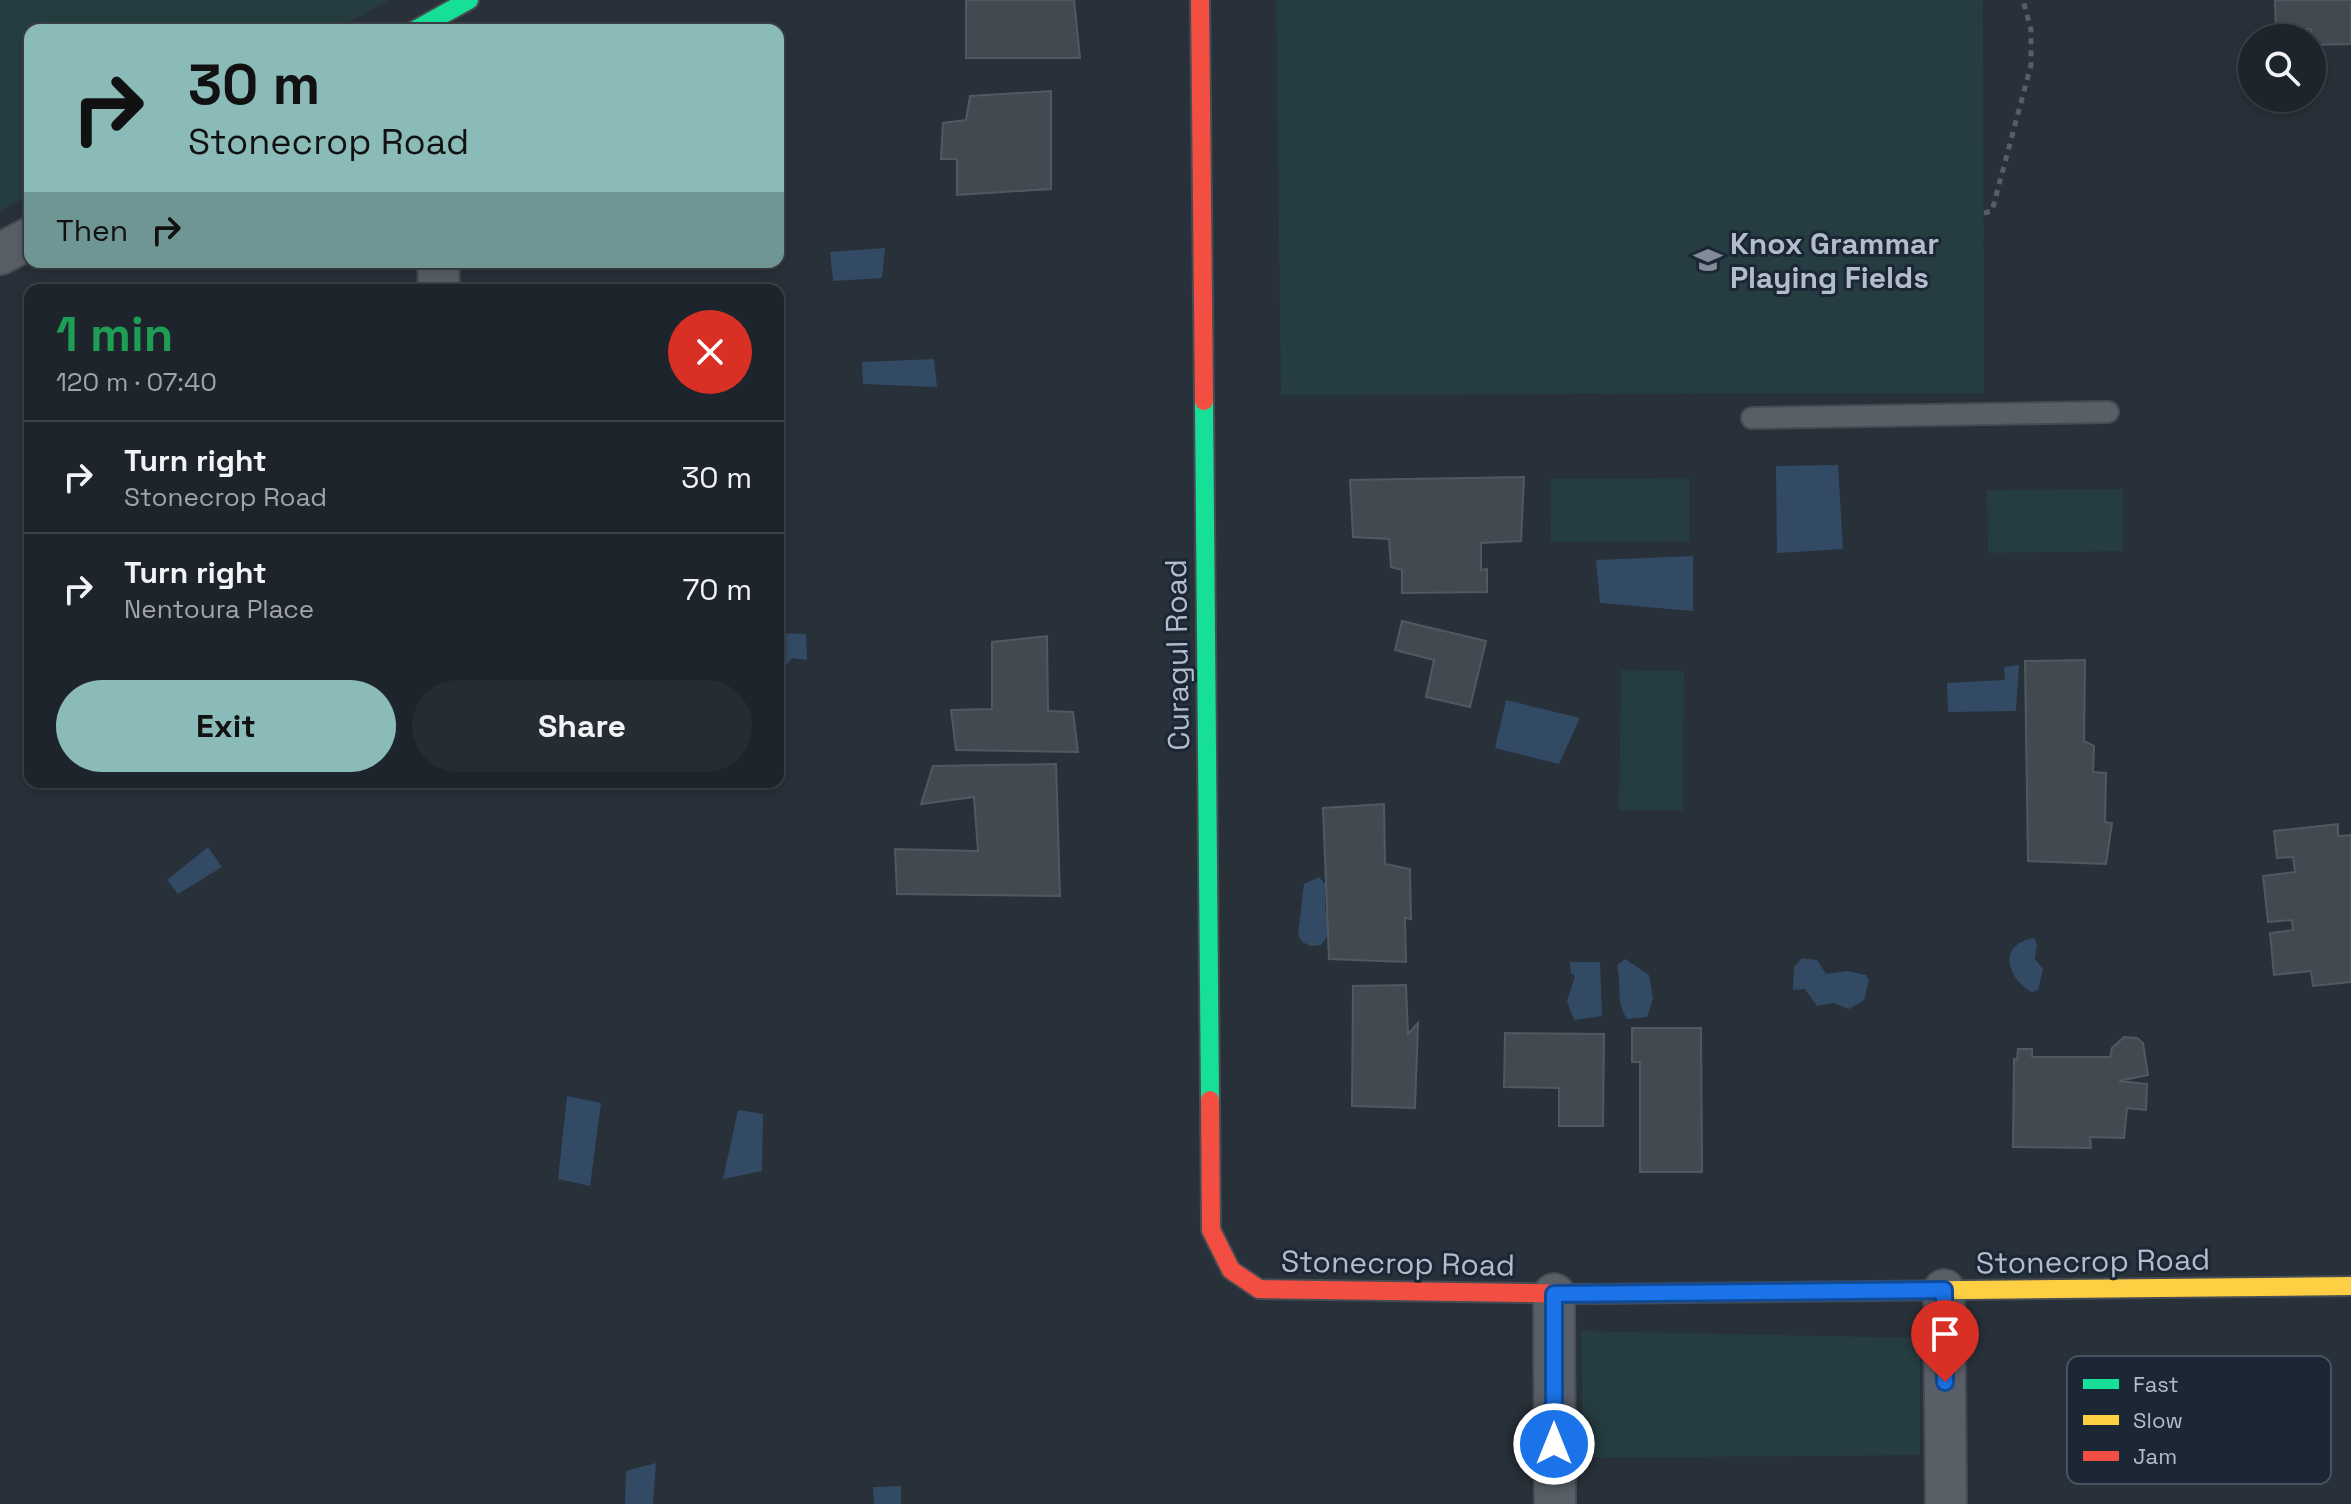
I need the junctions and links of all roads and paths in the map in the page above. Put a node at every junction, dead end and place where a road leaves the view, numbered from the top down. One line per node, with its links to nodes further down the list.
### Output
1 (469, 0): 4 (street)
2 (1200, 0): 11 (street, Curagul Road)
3 (2023, 0): 5 (path)
4 (429, 24)
5 (1984, 213)
6 (24, 241): 7 (street)
7 (0, 254)
8 (2108, 412): 9 (lane)
9 (1752, 418)
10 (2351, 1286): 12 (street, Stonecrop Road)
11 (1259, 1289): 13 (street, Stonecrop Road)
12 (1944, 1290): 13 (street, Stonecrop Road); 15 (street)
13 (1554, 1294): 14 (street)
14 (1555, 1504)
15 (1946, 1504)

